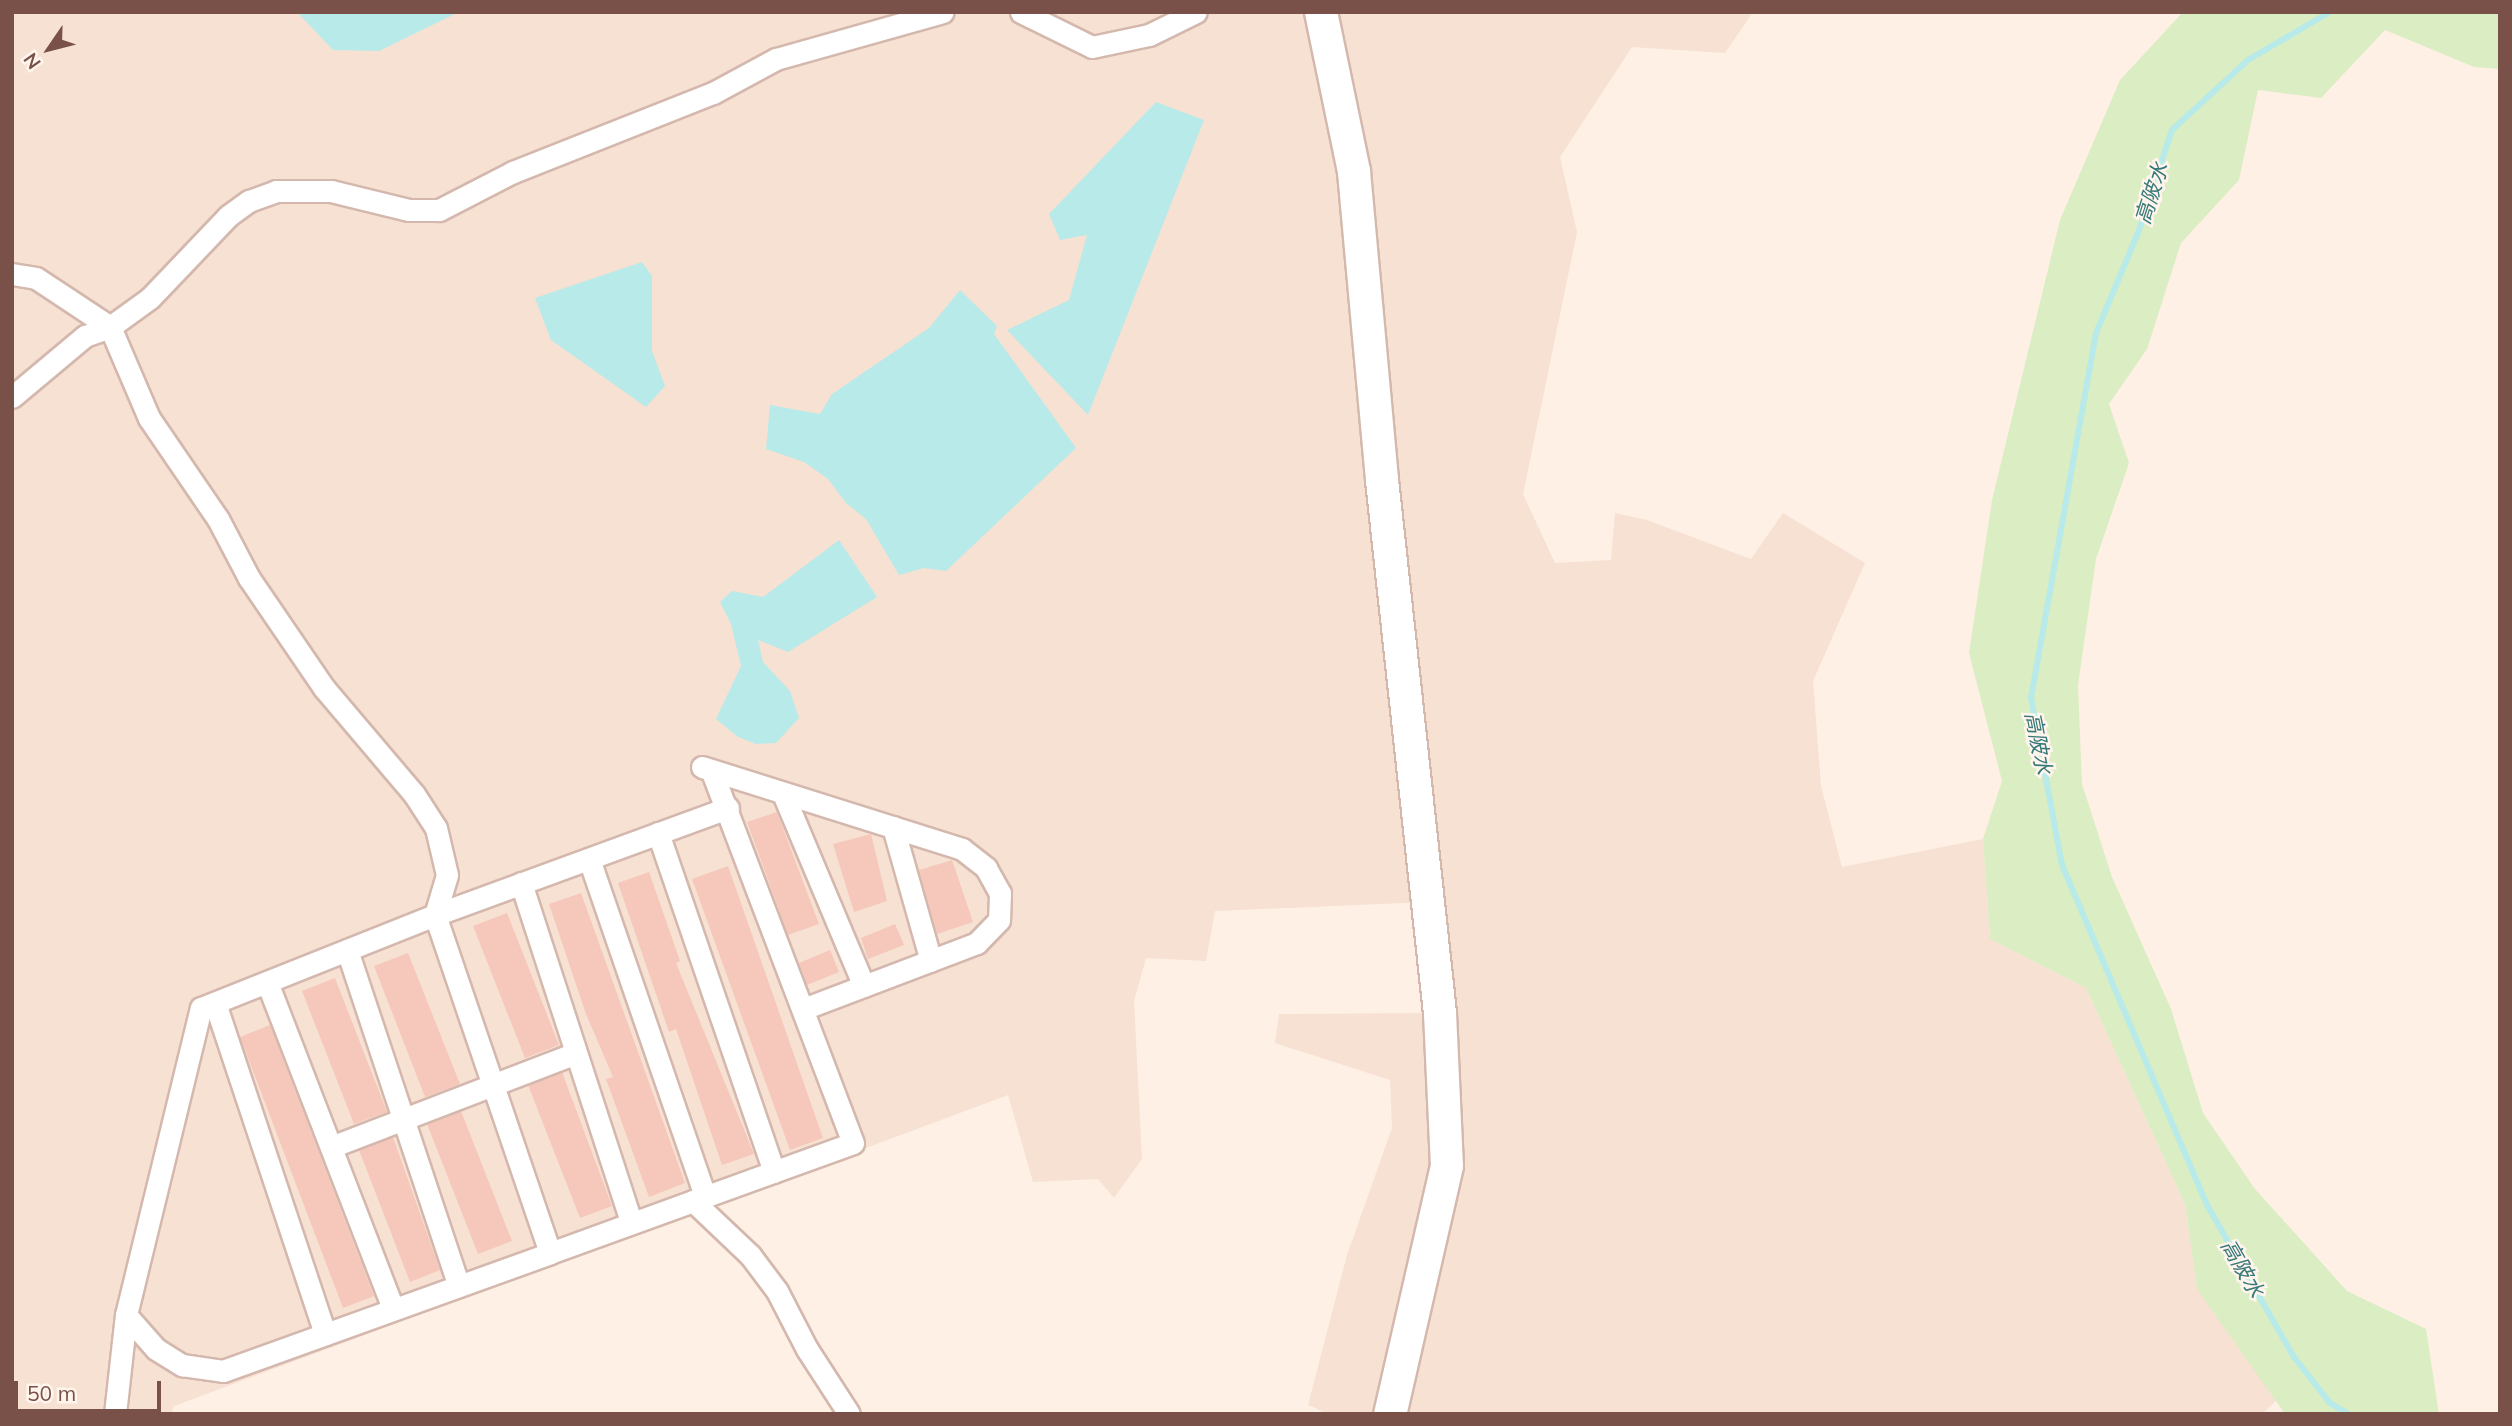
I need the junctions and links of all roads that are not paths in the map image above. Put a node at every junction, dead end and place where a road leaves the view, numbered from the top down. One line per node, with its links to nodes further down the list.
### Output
1 (943, 12): 6 (street)
2 (1021, 12): 3 (street)
3 (1196, 12)
4 (1321, 12): 35 (street)
5 (12, 274): 6 (street)
6 (110, 327): 7 (street); 14 (street)
7 (12, 397)
8 (784, 796): 9 (street); 10 (street); 18 (street)
9 (728, 808): 11 (street); 20 (street)
10 (893, 827): 16 (street); 16 (street)
11 (659, 833): 12 (street); 25 (street)
12 (589, 859): 13 (street); 26 (street)
13 (521, 883): 14 (street); 21 (street)
14 (435, 915): 15 (street); 22 (street)
15 (347, 950): 17 (street); 23 (street)
16 (931, 961): 18 (street)
17 (267, 982): 19 (street); 24 (street)
18 (864, 986): 20 (street)
19 (215, 1003): 31 (street); 32 (street)
20 (803, 1009): 25 (street)
21 (576, 1053): 22 (street); 27 (street)
22 (492, 1085): 23 (street); 28 (street)
23 (402, 1120): 24 (street); 29 (street)
24 (331, 1147): 30 (street)
25 (774, 1171): 26 (street)
26 (699, 1198): 27 (street); 34 (street)
27 (631, 1222): 28 (street)
28 (550, 1253): 29 (street)
29 (459, 1286): 30 (street)
30 (393, 1310): 32 (street)
31 (126, 1315): 32 (street); 33 (street)
32 (326, 1334)
33 (114, 1414)
34 (849, 1414)
35 (1390, 1414)

